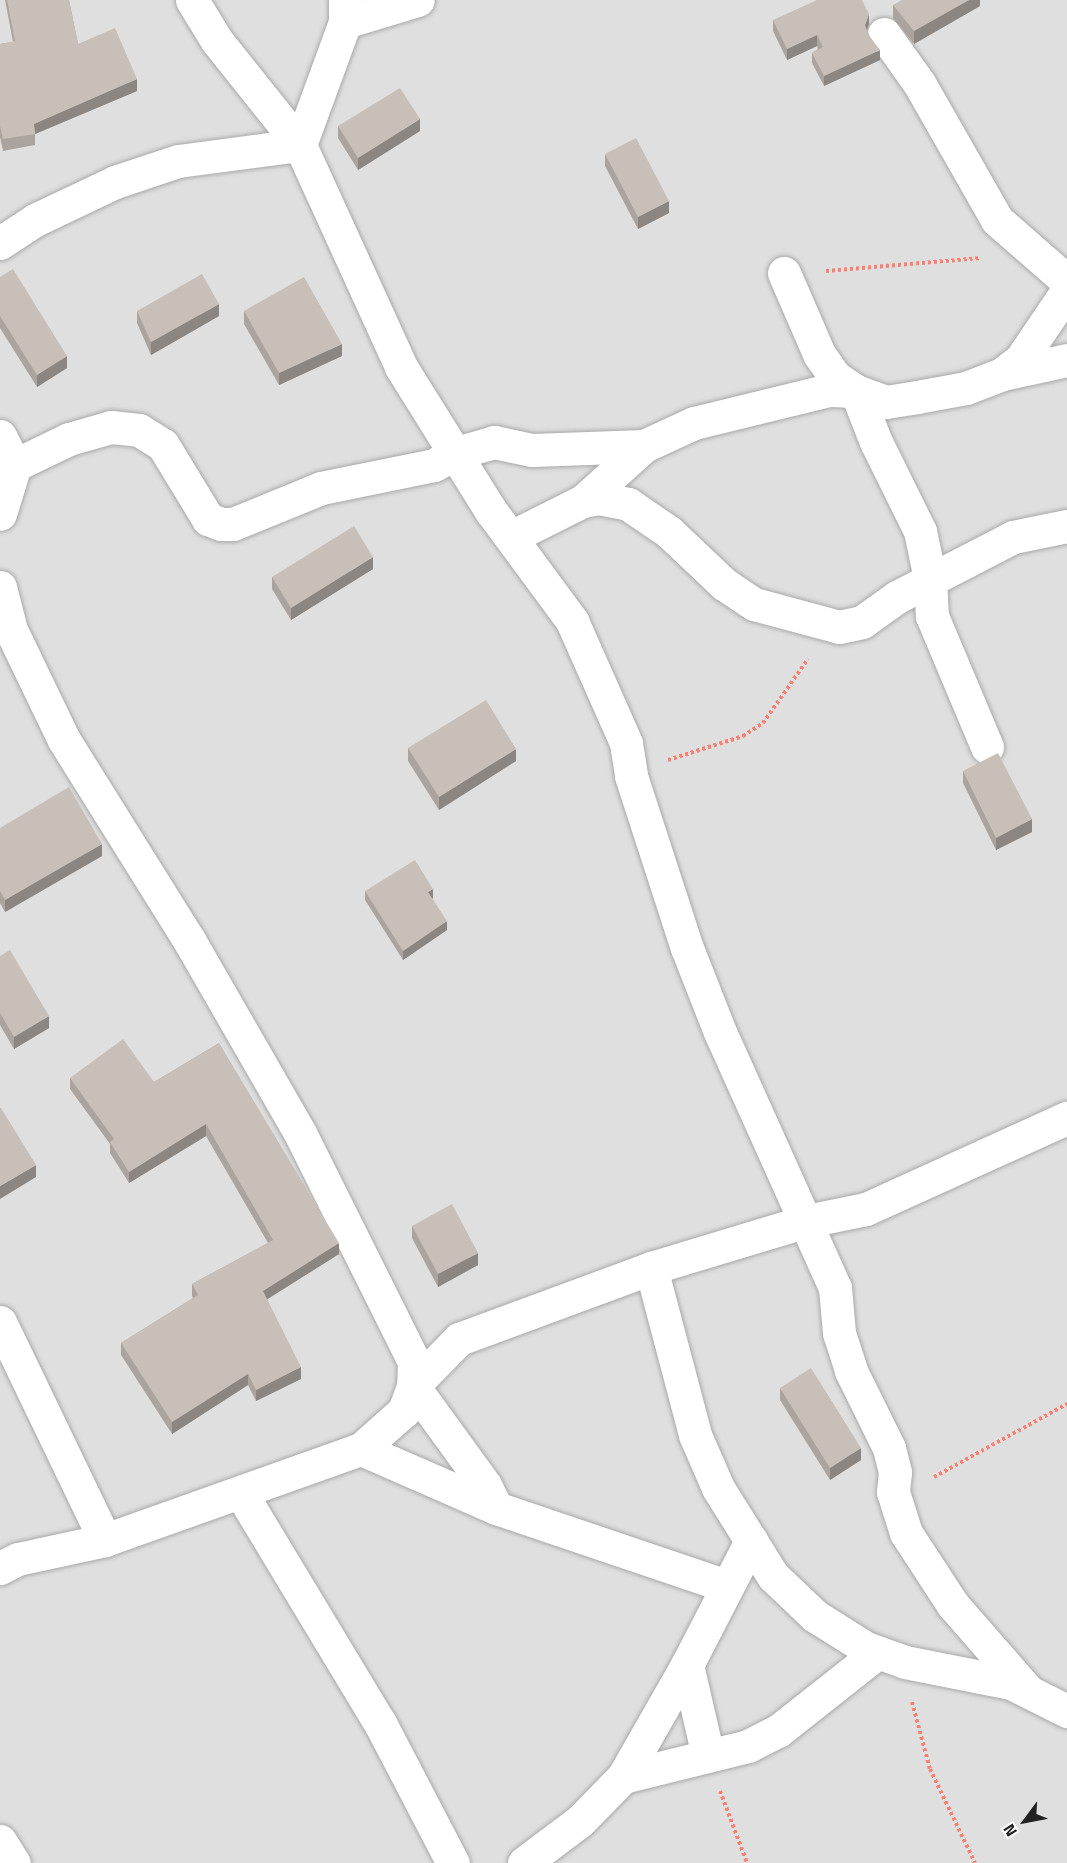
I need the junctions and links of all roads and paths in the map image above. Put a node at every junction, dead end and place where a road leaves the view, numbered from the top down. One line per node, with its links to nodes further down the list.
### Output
1 (192, 0): 5 (street)
2 (418, 0): 3 (street)
3 (345, 11): 5 (street)
4 (884, 34): 7 (street)
5 (300, 145): 6 (street); 16 (street)
6 (0, 243)
7 (1035, 256): 8 (path); 9 (street)
8 (784, 273): 13 (street)
9 (1067, 281)
10 (1067, 291): 12 (street)
11 (1067, 360): 12 (street)
12 (1002, 374): 13 (street)
13 (856, 390): 15 (street); 22 (street)
14 (0, 436): 17 (street)
15 (644, 446): 16 (street); 18 (street)
16 (456, 453): 17 (street); 21 (street)
17 (15, 465): 19 (street)
18 (583, 501): 21 (street); 24 (street)
19 (0, 514)
20 (1067, 526): 22 (street)
21 (513, 536): 26 (street)
22 (930, 579): 24 (street); 25 (street)
23 (0, 587): 31 (street)
24 (839, 627): 26 (path)
25 (987, 747)
26 (631, 776): 28 (street)
27 (1067, 1118): 28 (street)
28 (807, 1221): 29 (street); 34 (street)
29 (651, 1269): 31 (street); 38 (street)
30 (0, 1322): 37 (street)
31 (413, 1386): 33 (street); 36 (street)
32 (1067, 1404): 34 (path)
33 (361, 1449): 35 (street); 36 (street)
34 (893, 1491): 43 (street)
35 (241, 1493): 37 (street); 49 (street)
36 (496, 1508): 40 (street)
37 (105, 1540): 39 (street)
38 (751, 1540): 40 (street); 41 (street)
39 (0, 1568)
40 (726, 1586): 42 (street)
41 (892, 1657): 43 (street); 45 (street); 52 (path)
42 (687, 1665): 45 (street); 46 (street)
43 (1028, 1690): 44 (street)
44 (1067, 1711)
45 (708, 1756): 46 (street); 51 (path)
46 (623, 1778): 50 (street)
47 (0, 1841): 48 (street)
48 (14, 1863)
49 (453, 1863)
50 (524, 1863)
51 (747, 1863)
52 (975, 1863)

